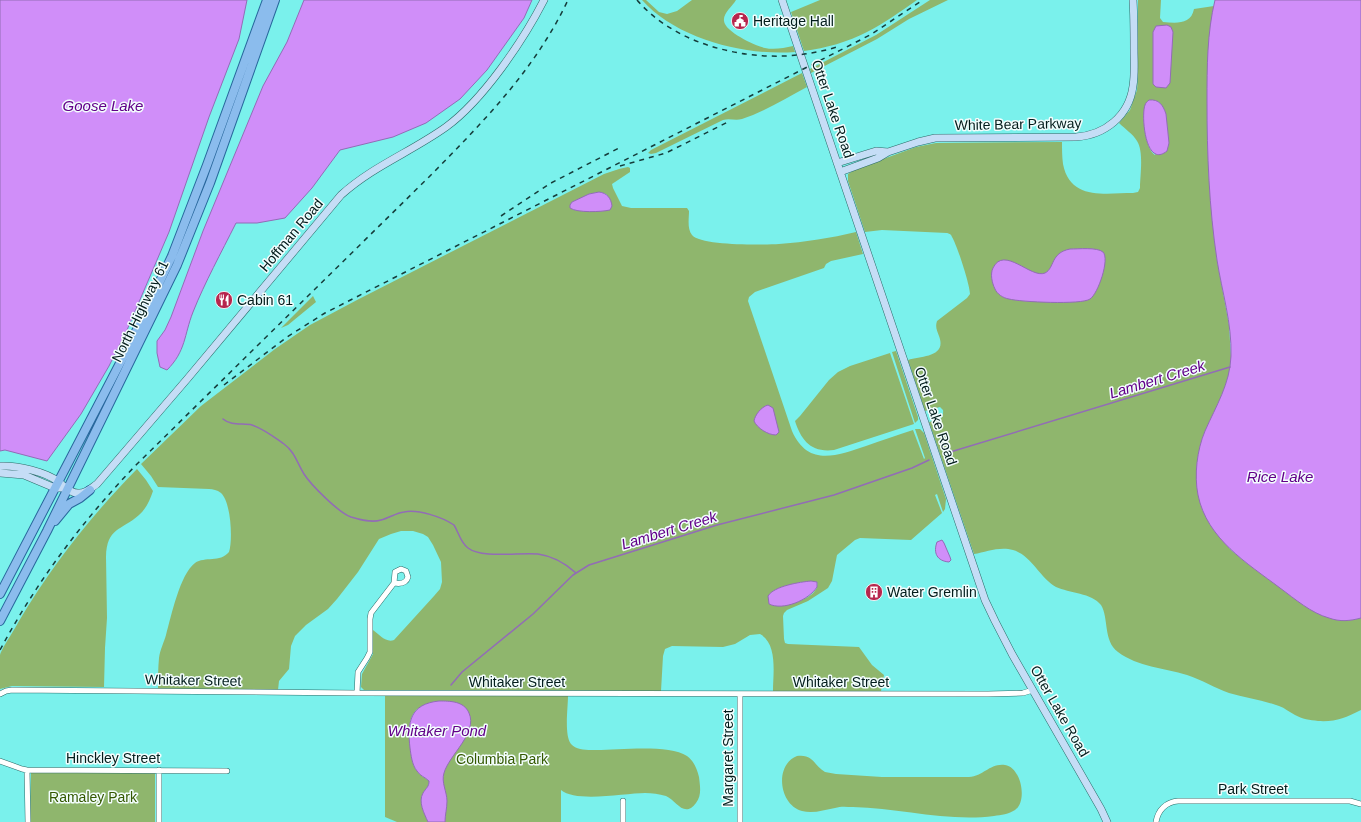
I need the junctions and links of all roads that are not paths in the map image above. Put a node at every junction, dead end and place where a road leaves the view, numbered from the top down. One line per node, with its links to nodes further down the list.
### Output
1 (267, 0): 11 (main road)
2 (275, 0): 12 (main road, North Highway 61)
3 (544, 0): 13 (street, Hoffman Road)
4 (782, 0): 7 (street, Otter Lake Road)
5 (1134, 0): 6 (street, White Bear Parkway)
6 (888, 152): 7 (street, White Bear Parkway); 8 (street, White Bear Parkway)
7 (837, 163): 8 (street, Otter Lake Road)
8 (840, 172): 18 (street, Otter Lake Road)
9 (0, 466): 11 (street)
10 (0, 473): 11 (street)
11 (57, 485): 12 (street); 16 (main road)
12 (67, 489): 13 (street); 14 (main road, North Highway 61)
13 (90, 490): 14 (main road)
14 (47, 531): 17 (main road, North Highway 61)
15 (394, 583): 20 (street)
16 (0, 594)
17 (0, 621)
18 (1033, 690): 21 (street, Whitaker Street); 32 (street, Otter Lake Road)
19 (1, 693): 20 (street, Whitaker Street)
20 (357, 694): 21 (street, Whitaker Street)
21 (740, 694): 31 (street, Margaret Street)
22 (0, 761): 23 (street, Hinckley Street)
23 (27, 770): 24 (street, Hinckley Street); 28 (street)
24 (159, 770): 25 (street, Hinckley Street); 29 (street)
25 (227, 771)
26 (624, 801): 30 (street)
27 (1361, 804): 33 (street, Park Street)
28 (28, 822)
29 (159, 822)
30 (623, 822)
31 (740, 822)
32 (1107, 822)
33 (1156, 822)

